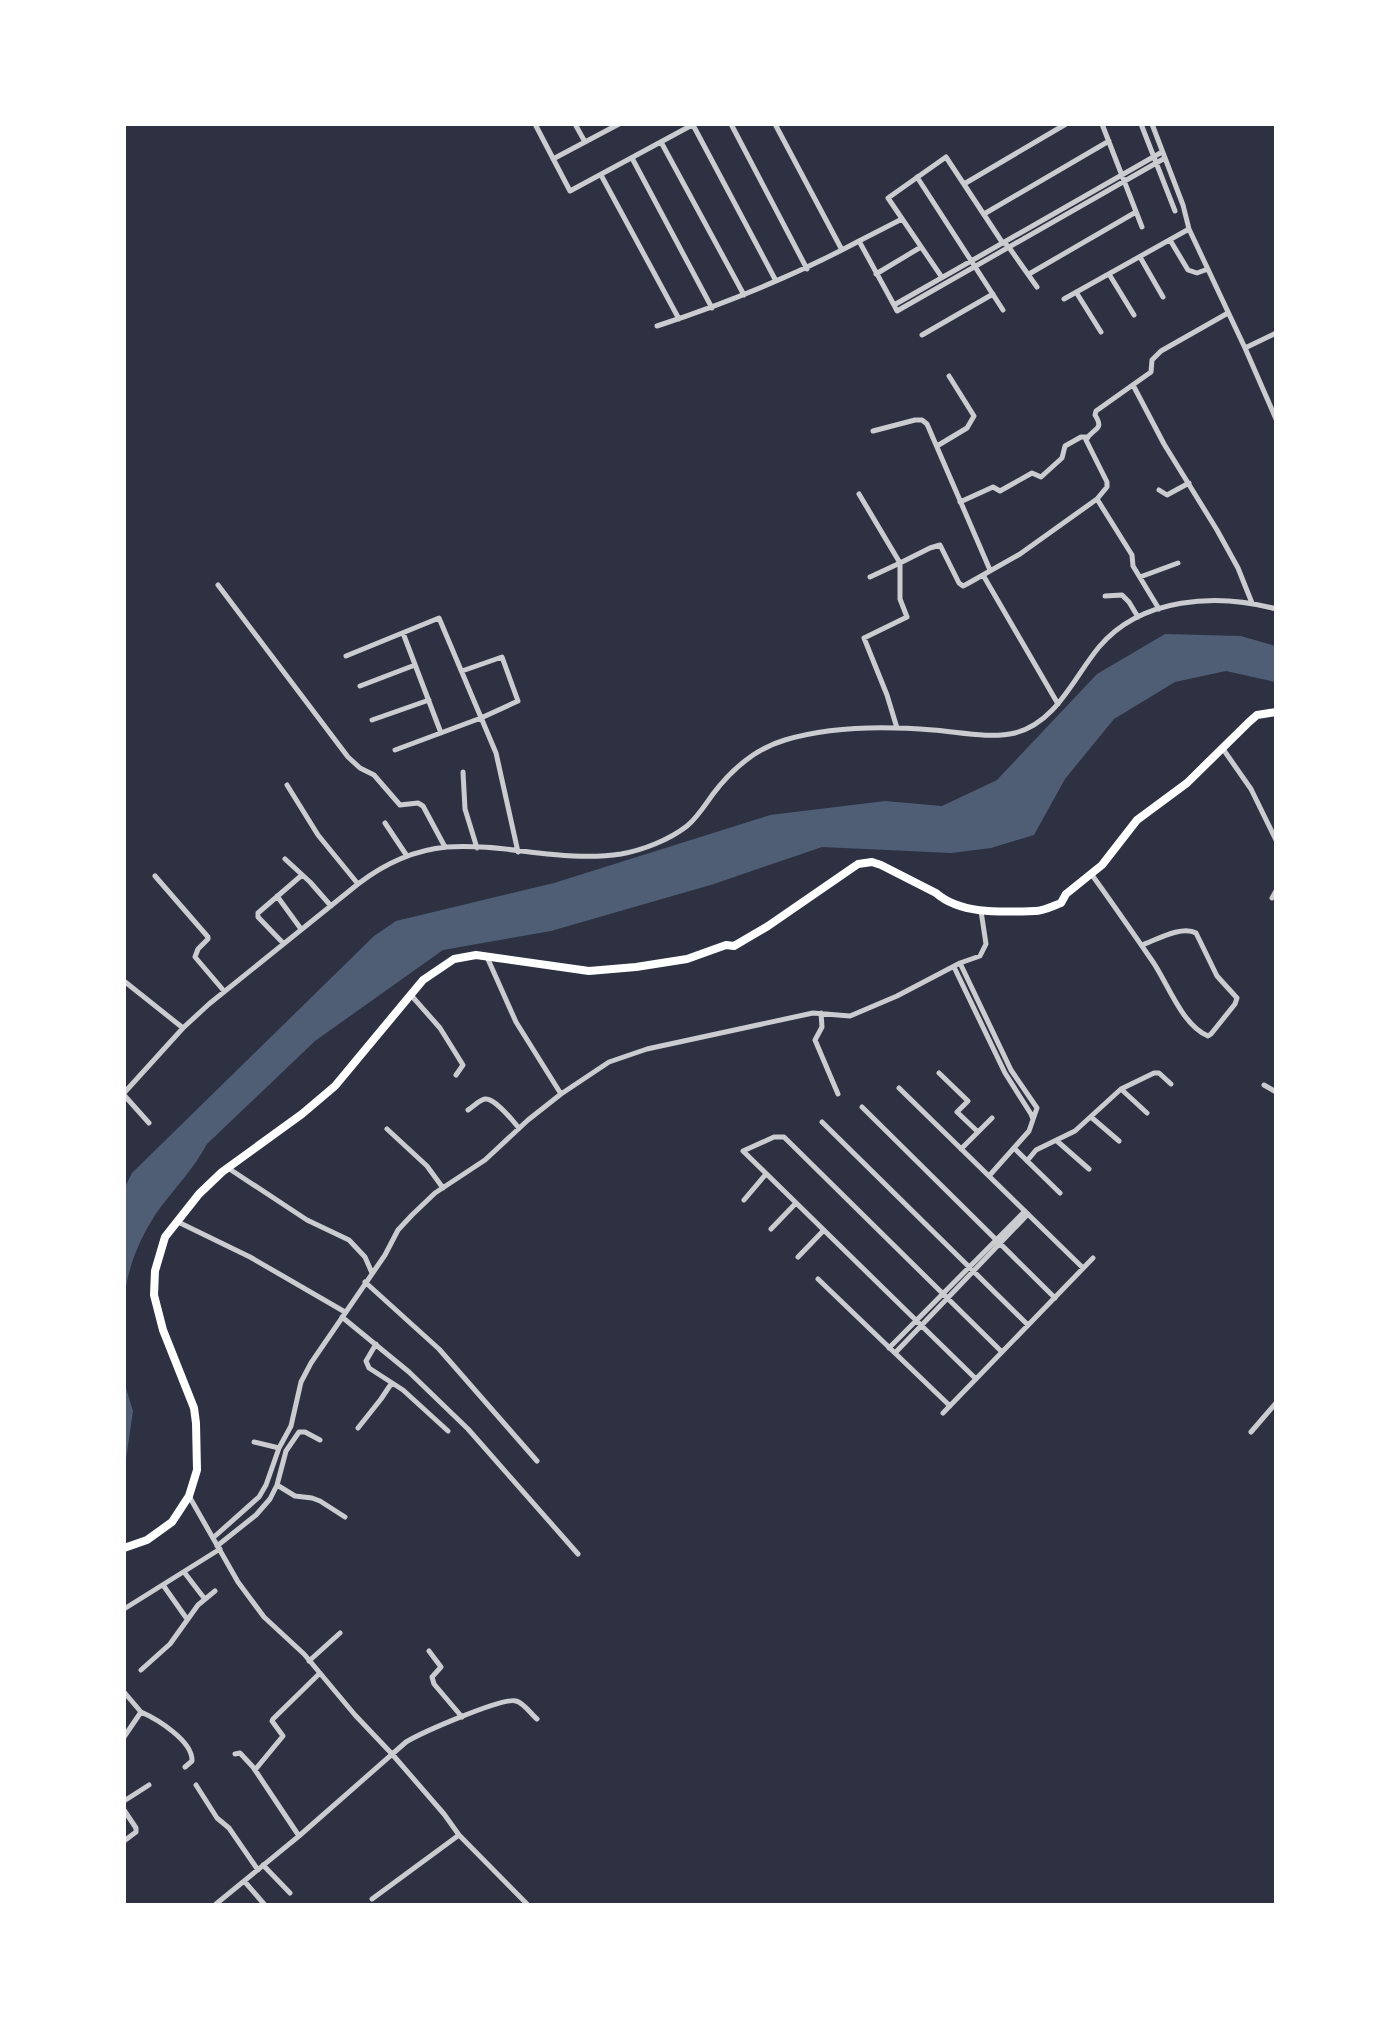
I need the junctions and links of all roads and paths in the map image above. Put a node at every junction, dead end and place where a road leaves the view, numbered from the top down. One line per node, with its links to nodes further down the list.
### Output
1 (535, 124): 16 (street)
2 (575, 124): 12 (street)
3 (731, 124): 36 (street)
4 (775, 124): 33 (street)
5 (1066, 124): 21 (street)
6 (1102, 124): 11 (street)
7 (1141, 124): 17 (street)
8 (1152, 124): 14 (street)
9 (616, 125): 12 (street)
10 (693, 125): 13 (street); 42 (street)
11 (1109, 141): 19 (street); 24 (street)
12 (585, 142): 16 (street)
13 (662, 142): 15 (street); 46 (street)
14 (1163, 155): 17 (street); 27 (street)
15 (632, 158): 18 (street); 50 (street)
16 (553, 159): 18 (street)
17 (1154, 159): 19 (street); 22 (street)
18 (601, 175): 54 (street)
19 (1123, 176): 23 (street); 30 (street); 31 (street)
20 (917, 177): 21 (street); 25 (street); 35 (street)
21 (964, 184): 24 (street)
22 (1175, 211)
23 (1136, 212): 26 (street); 39 (street)
24 (984, 214): 30 (street)
25 (902, 219): 29 (street); 32 (street)
26 (1142, 227)
27 (1189, 229): 28 (street); 37 (street)
28 (1170, 240): 34 (street); 37 (street)
29 (859, 241): 33 (street); 38 (street)
30 (1002, 242): 31 (street); 35 (street)
31 (1008, 246): 35 (street); 39 (street)
32 (921, 247): 38 (street); 41 (street)
33 (842, 250): 36 (street)
34 (1140, 257): 40 (street); 47 (street)
35 (973, 262): 41 (street); 45 (street); 49 (street)
36 (807, 269): 42 (street)
37 (1208, 269): 52 (street)
38 (876, 274): 49 (street)
39 (1029, 274): 43 (street)
40 (1109, 274): 44 (street); 53 (street)
41 (941, 276): 49 (street)
42 (776, 282): 46 (street)
43 (1037, 287)
44 (1076, 292): 48 (street); 56 (street)
45 (993, 294): 51 (street); 58 (street)
46 (744, 295): 50 (street)
47 (1163, 297)
48 (1064, 299)
49 (894, 305)
50 (712, 308): 54 (street)
51 (1003, 310)
52 (1228, 313): 59 (street); 61 (street)
53 (1134, 315)
54 (679, 319): 55 (street)
55 (657, 326)
56 (1101, 332)
57 (1275, 333): 59 (street)
58 (922, 335)
59 (1245, 348): 62 (street)
60 (949, 376): 65 (street)
61 (1133, 385): 64 (street); 66 (street)
62 (1275, 419)
63 (873, 431): 65 (street)
64 (1087, 437): 69 (street); 70 (street)
65 (937, 446): 70 (street)
66 (1189, 483): 67 (street); 79 (street)
67 (1160, 490)
68 (859, 494): 71 (street)
69 (1097, 499): 73 (street); 76 (street)
70 (960, 502): 73 (street)
71 (900, 563): 74 (street); 75 (street); 93 (street)
72 (1178, 563): 76 (street)
73 (990, 570): 74 (street)
74 (984, 575): 89 (street)
75 (870, 577)
76 (1140, 577): 80 (street)
77 (218, 585): 101 (street)
78 (1105, 596): 82 (street)
79 (1252, 603): 80 (street); 81 (street)
80 (1159, 609): 82 (street)
81 (1275, 609)
82 (1138, 617): 89 (street)
83 (403, 633): 84 (street); 85 (street); 86 (street)
84 (346, 656)
85 (416, 665): 87 (street); 88 (street)
86 (462, 671): 91 (street); 91 (street)
87 (360, 686)
88 (429, 700): 92 (street); 94 (street)
89 (1058, 704): 93 (street)
90 (1275, 712): 95 (main road)
91 (481, 718): 94 (street); 103 (street)
92 (372, 720)
93 (897, 728): 103 (street)
94 (441, 733): 96 (street)
95 (1223, 749): 100 (street); 107 (main road)
96 (395, 750)
97 (463, 771): 102 (street)
98 (287, 785): 109 (street)
99 (385, 823): 104 (street)
100 (1275, 840)
101 (445, 847): 102 (street); 104 (street)
102 (477, 848): 103 (street)
103 (518, 852)
104 (407, 856): 109 (street)
105 (285, 859): 106 (street)
106 (302, 875): 111 (street); 113 (street)
107 (1092, 875): 114 (main road); 117 (street)
108 (155, 876): 121 (street)
109 (358, 884): 113 (street)
110 (1275, 891): 112 (street)
111 (277, 896): 115 (street); 116 (street)
112 (1272, 898)
113 (331, 906): 115 (street)
114 (981, 910): 118 (main road); 119 (street)
115 (301, 929): 116 (street)
116 (283, 943): 121 (street)
117 (1142, 945): 117 (street)
118 (487, 957): 122 (main road); 136 (street)
119 (957, 965): 123 (street); 124 (street); 125 (street)
120 (124, 981): 126 (street)
121 (224, 992): 126 (street)
122 (410, 994): 129 (street); 153 (main road)
123 (821, 1013): 136 (street); 137 (street)
124 (985, 1017): 125 (street); 127 (street)
125 (978, 1020): 127 (street)
126 (183, 1028): 135 (street)
127 (1008, 1072): 150 (street)
128 (939, 1073): 147 (street)
129 (456, 1075)
130 (1171, 1084): 133 (street)
131 (1264, 1085): 134 (street)
132 (898, 1088): 151 (street)
133 (1121, 1089): 140 (street); 141 (street)
134 (1275, 1092)
135 (124, 1094): 144 (street)
136 (561, 1094): 145 (street)
137 (838, 1094)
138 (862, 1107): 165 (street)
139 (468, 1110): 145 (street)
140 (1147, 1113)
141 (1091, 1117): 148 (street); 149 (street)
142 (992, 1118): 147 (street)
143 (822, 1122): 169 (street)
144 (149, 1123)
145 (519, 1128): 157 (street)
146 (387, 1129): 157 (street)
147 (978, 1132): 151 (street)
148 (1057, 1141): 152 (street); 154 (street)
149 (1119, 1141)
150 (1014, 1148): 152 (street); 156 (street)
151 (961, 1149): 156 (street)
152 (1027, 1161): 158 (street)
153 (228, 1168): 162 (main road); 170 (street)
154 (1089, 1169)
155 (766, 1174): 159 (street); 160 (street); 173 (street)
156 (989, 1176): 161 (street)
157 (443, 1188): 170 (street)
158 (1060, 1193)
159 (744, 1200)
160 (796, 1203): 163 (street); 164 (street)
161 (1026, 1212): 165 (street); 168 (street)
162 (176, 1221): 175 (street); 197 (main road)
163 (771, 1229)
164 (824, 1230): 166 (street); 176 (street)
165 (999, 1241): 169 (street); 174 (street)
166 (798, 1257)
167 (1093, 1258): 168 (street)
168 (1083, 1268): 174 (street)
169 (972, 1269): 173 (street); 177 (street)
170 (372, 1273): 172 (street)
171 (818, 1279): 179 (street)
172 (365, 1282): 175 (street); 195 (street)
173 (946, 1295): 176 (street); 180 (street)
174 (1055, 1298): 177 (street)
175 (344, 1315): 178 (street); 187 (street)
176 (919, 1322): 179 (street); 181 (street); 182 (street)
177 (1028, 1325): 180 (street)
178 (376, 1344): 183 (street); 202 (street)
179 (890, 1348): 181 (street)
180 (1002, 1352): 182 (street)
181 (895, 1353): 185 (street)
182 (976, 1379): 185 (street)
183 (391, 1384): 188 (street); 189 (street)
184 (1275, 1403): 191 (street)
185 (950, 1406): 186 (street)
186 (943, 1413)
187 (291, 1426): 190 (street); 194 (street)
188 (358, 1428)
189 (448, 1431)
190 (299, 1432): 192 (street); 196 (street)
191 (1251, 1432)
192 (320, 1440)
193 (254, 1442): 194 (street)
194 (279, 1448): 199 (street)
195 (537, 1461)
196 (277, 1485): 198 (street); 200 (street)
197 (189, 1496): 199 (street); 201 (main road)
198 (345, 1517)
199 (214, 1538): 200 (street)
200 (218, 1547): 203 (street); 212 (street)
201 (124, 1548)
202 (578, 1554)
203 (184, 1572): 204 (street); 206 (street)
204 (163, 1585): 208 (street); 209 (street)
205 (214, 1591): 206 (street)
206 (204, 1598): 209 (street)
207 (124, 1599): 208 (street)
208 (127, 1607)
209 (187, 1619): 213 (street)
210 (340, 1633): 212 (street)
211 (429, 1651): 217 (street)
212 (309, 1661): 214 (street)
213 (141, 1670)
214 (320, 1672): 221 (street); 223 (street)
215 (124, 1692): 216 (street)
216 (141, 1712): 219 (street); 222 (street)
217 (462, 1717): 218 (street); 221 (street)
218 (537, 1719)
219 (124, 1737)
220 (235, 1754): 223 (street)
221 (392, 1754): 228 (street); 229 (street)
222 (185, 1767)
223 (255, 1770): 229 (street)
224 (149, 1785): 226 (street)
225 (196, 1785): 232 (street)
226 (124, 1801)
227 (124, 1810): 230 (street)
228 (459, 1835): 235 (street); 238 (street)
229 (299, 1836): 231 (street)
230 (124, 1841)
231 (263, 1865): 232 (street); 234 (street)
232 (258, 1870): 233 (street)
233 (245, 1882): 236 (street); 237 (street)
234 (290, 1893)
235 (372, 1899)
236 (216, 1905)
237 (264, 1905)
238 (527, 1905)

